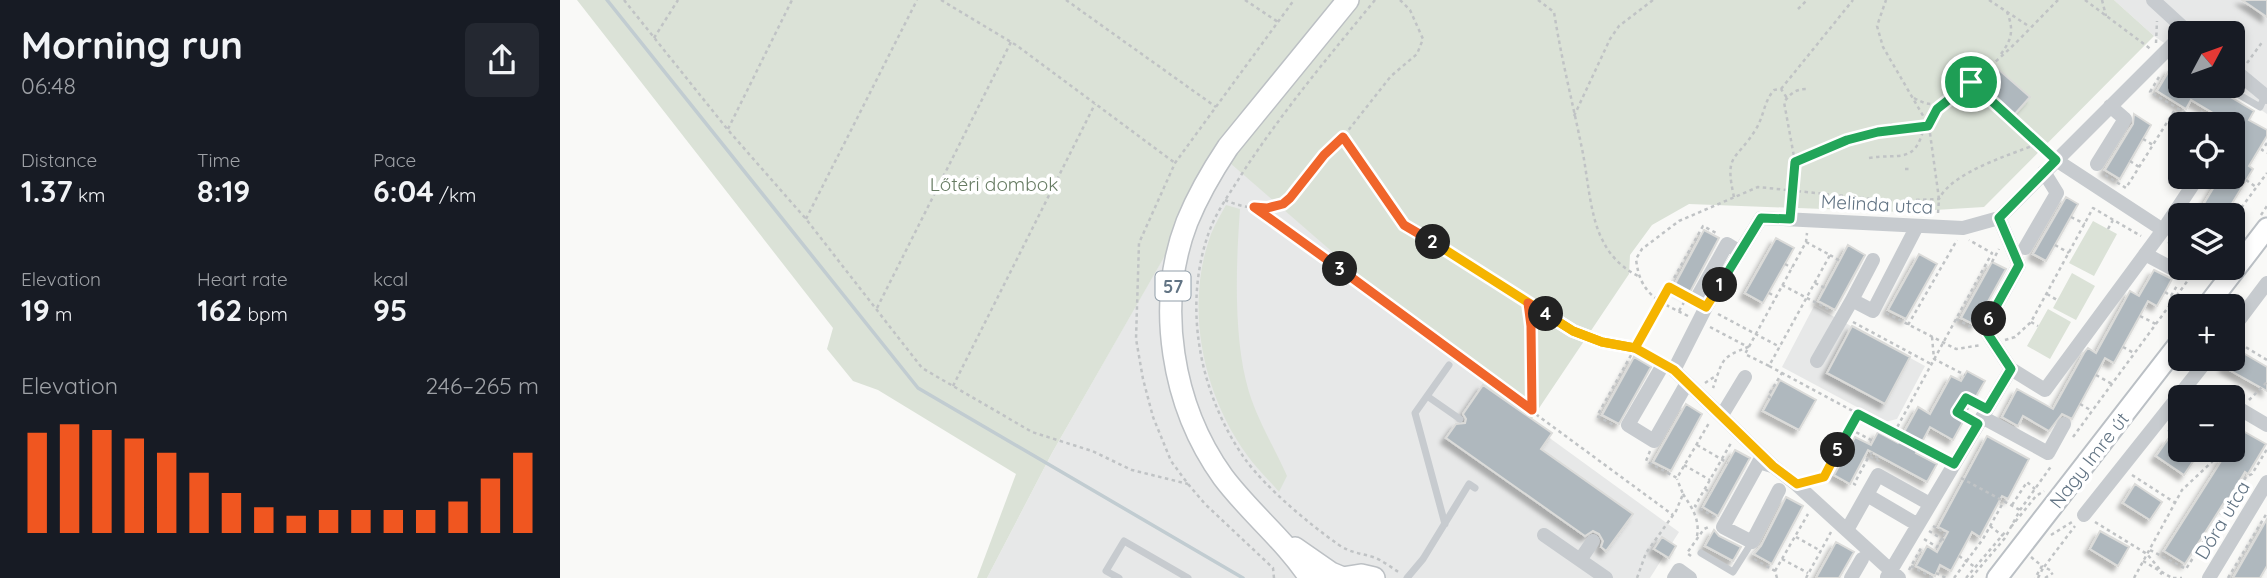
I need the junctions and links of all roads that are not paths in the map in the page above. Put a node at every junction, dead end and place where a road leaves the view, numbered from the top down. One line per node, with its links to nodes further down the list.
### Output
1 (1348, 0): 50 (main road, 57)
2 (2155, 2): 3 (street)
3 (2176, 21)
4 (2168, 48): 8 (street, Melinda utca)
5 (2245, 76): 6 (street)
6 (2266, 96): 7 (lane)
7 (2245, 98)
8 (2110, 106): 9 (street, Melinda utca); 10 (street)
9 (2056, 160): 11 (street, Melinda utca); 16 (street)
10 (2096, 167)
11 (2044, 172): 13 (street, Melinda utca); 17 (street)
12 (2190, 189): 16 (street)
13 (1999, 218): 14 (street, Melinda utca); 28 (street)
14 (1917, 226): 23 (street); 29 (street, Melinda utca)
15 (2267, 228): 22 (street)
16 (2163, 230): 18 (street)
17 (2025, 248)
18 (2149, 248): 20 (street); 28 (street)
19 (1873, 260): 23 (street)
20 (2168, 264)
21 (2267, 283): 24 (street)
22 (2216, 294)
23 (1852, 300): 26 (street)
24 (2245, 312)
25 (2168, 361): 69 (street, Nagy Imre út)
26 (1817, 362)
27 (1449, 365): 33 (lane)
28 (2011, 369): 36 (street)
29 (1667, 370): 32 (street); 32 (street, Melinda utca)
30 (2198, 371): 46 (street)
31 (1745, 377): 34 (street)
32 (1687, 383): 34 (street)
33 (1427, 396): 37 (lane); 47 (lane)
34 (1715, 410): 40 (street)
35 (2245, 412): 39 (street)
36 (1982, 417): 38 (street); 45 (street)
37 (1460, 419)
38 (2064, 424)
39 (2267, 425)
40 (1773, 466): 49 (street); 53 (street)
41 (2267, 482): 70 (street, Dóra utca)
42 (1475, 488): 47 (lane)
43 (1779, 491): 53 (street)
44 (1867, 495): 45 (street); 48 (street); 49 (street)
45 (1930, 504): 48 (street)
46 (2084, 514)
47 (1446, 524): 64 (lane)
48 (1918, 524): 58 (street)
49 (1841, 528): 58 (street)
50 (1274, 532): 61 (main road, 57); 62 (main road, 57)
51 (1544, 535): 56 (street)
52 (1592, 541): 56 (street)
53 (1748, 548): 54 (lane)
54 (1701, 553)
55 (1862, 559): 68 (street)
56 (1580, 560): 65 (street)
57 (1104, 574): 59 (lane); 60 (lane)
58 (1892, 576)
59 (1119, 578)
60 (1188, 578)
61 (1310, 578)
62 (1342, 578): 63 (main road, 57)
63 (1374, 578)
64 (1407, 578)
65 (1606, 578)
66 (1674, 578): 67 (street)
67 (1690, 578)
68 (1852, 578)
69 (1997, 578)
70 (2209, 578)

